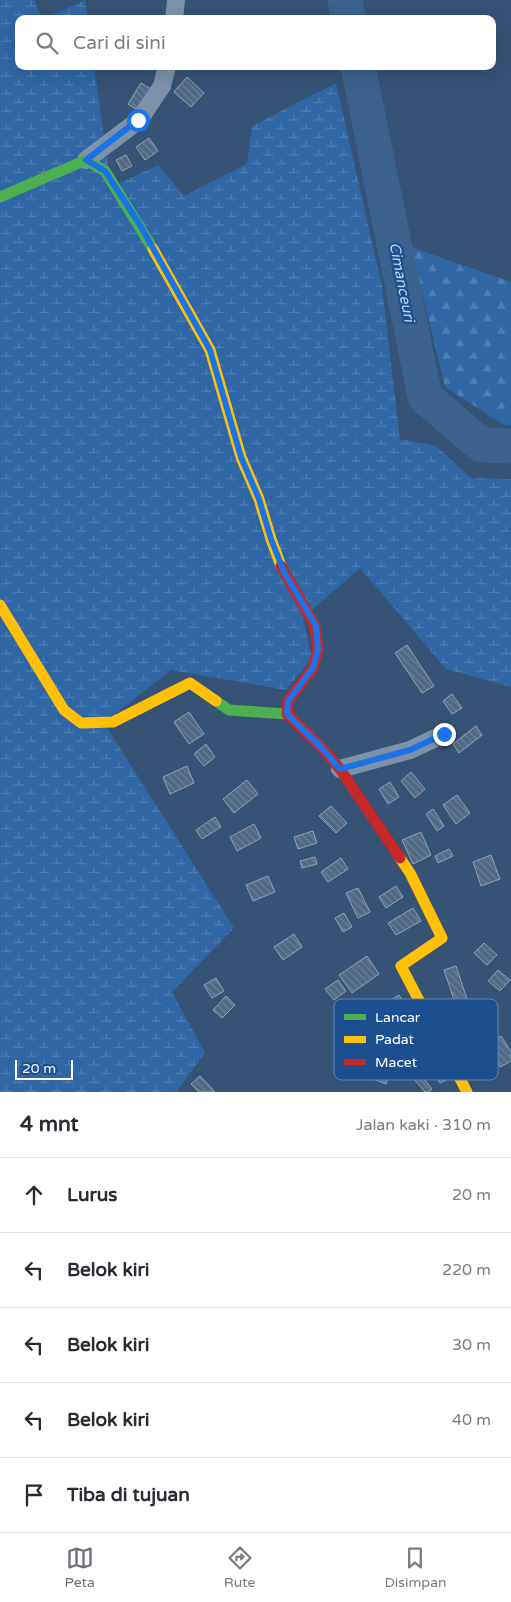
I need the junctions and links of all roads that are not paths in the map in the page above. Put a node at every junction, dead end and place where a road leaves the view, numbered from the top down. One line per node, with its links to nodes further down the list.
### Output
1 (176, 0): 2 (street)
2 (174, 15)
3 (166, 70): 4 (street)
4 (86, 160): 5 (street); 7 (street)
5 (0, 198)
6 (0, 606): 7 (street)
7 (287, 714): 9 (street)
8 (444, 734): 9 (street)
9 (340, 769): 10 (street)
10 (418, 999)
11 (461, 1080): 12 (street)
12 (467, 1092)

